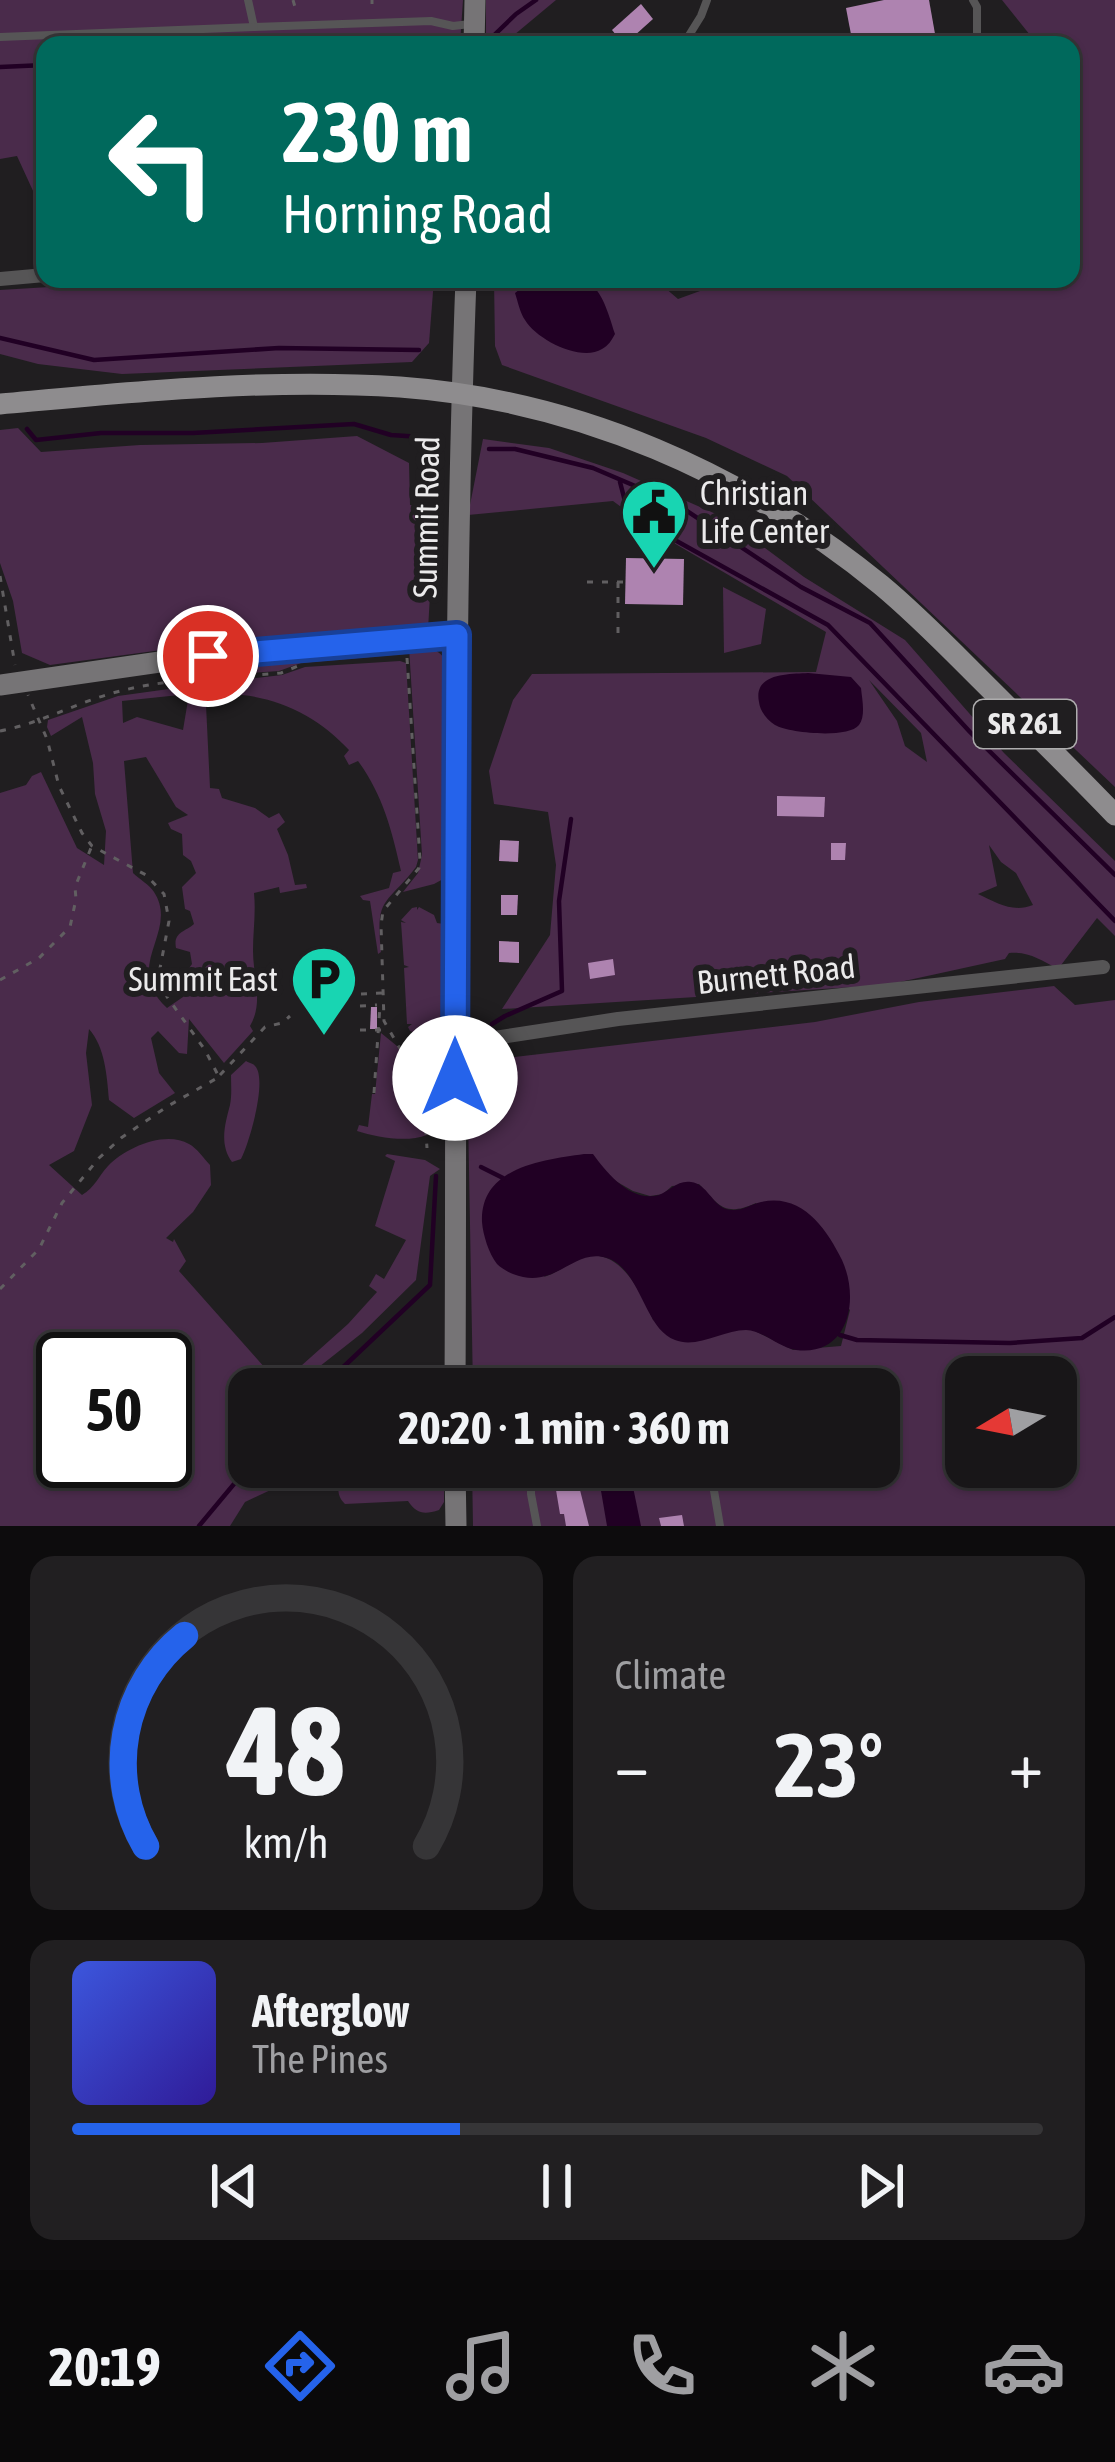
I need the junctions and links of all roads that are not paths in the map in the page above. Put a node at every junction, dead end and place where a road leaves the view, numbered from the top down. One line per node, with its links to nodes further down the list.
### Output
1 (248, 0): 5 (lane)
2 (706, 0): 6 (lane)
3 (973, 0): 7 (lane)
4 (475, 23): 5 (lane)
5 (254, 27): 8 (lane)
6 (689, 36)
7 (977, 36)
8 (0, 37)
9 (36, 276): 10 (street)
10 (0, 279)
11 (466, 288): 12 (main road, Summit Road)
12 (461, 394): 13 (main road, SR 261); 14 (main road, Summit Road); 16 (main road, SR 261)
13 (0, 404)
14 (457, 635): 15 (main road); 18 (main road, Summit Road)
15 (10, 681)
16 (1115, 815)
17 (1103, 967): 18 (street, Burnett Road)
18 (455, 1044): 19 (main road, Summit Road)
19 (455, 1368)
20 (455, 1488): 23 (main road)
21 (531, 1488): 24 (lane)
22 (714, 1488): 25 (lane)
23 (456, 1526)
24 (536, 1526)
25 (720, 1526)

